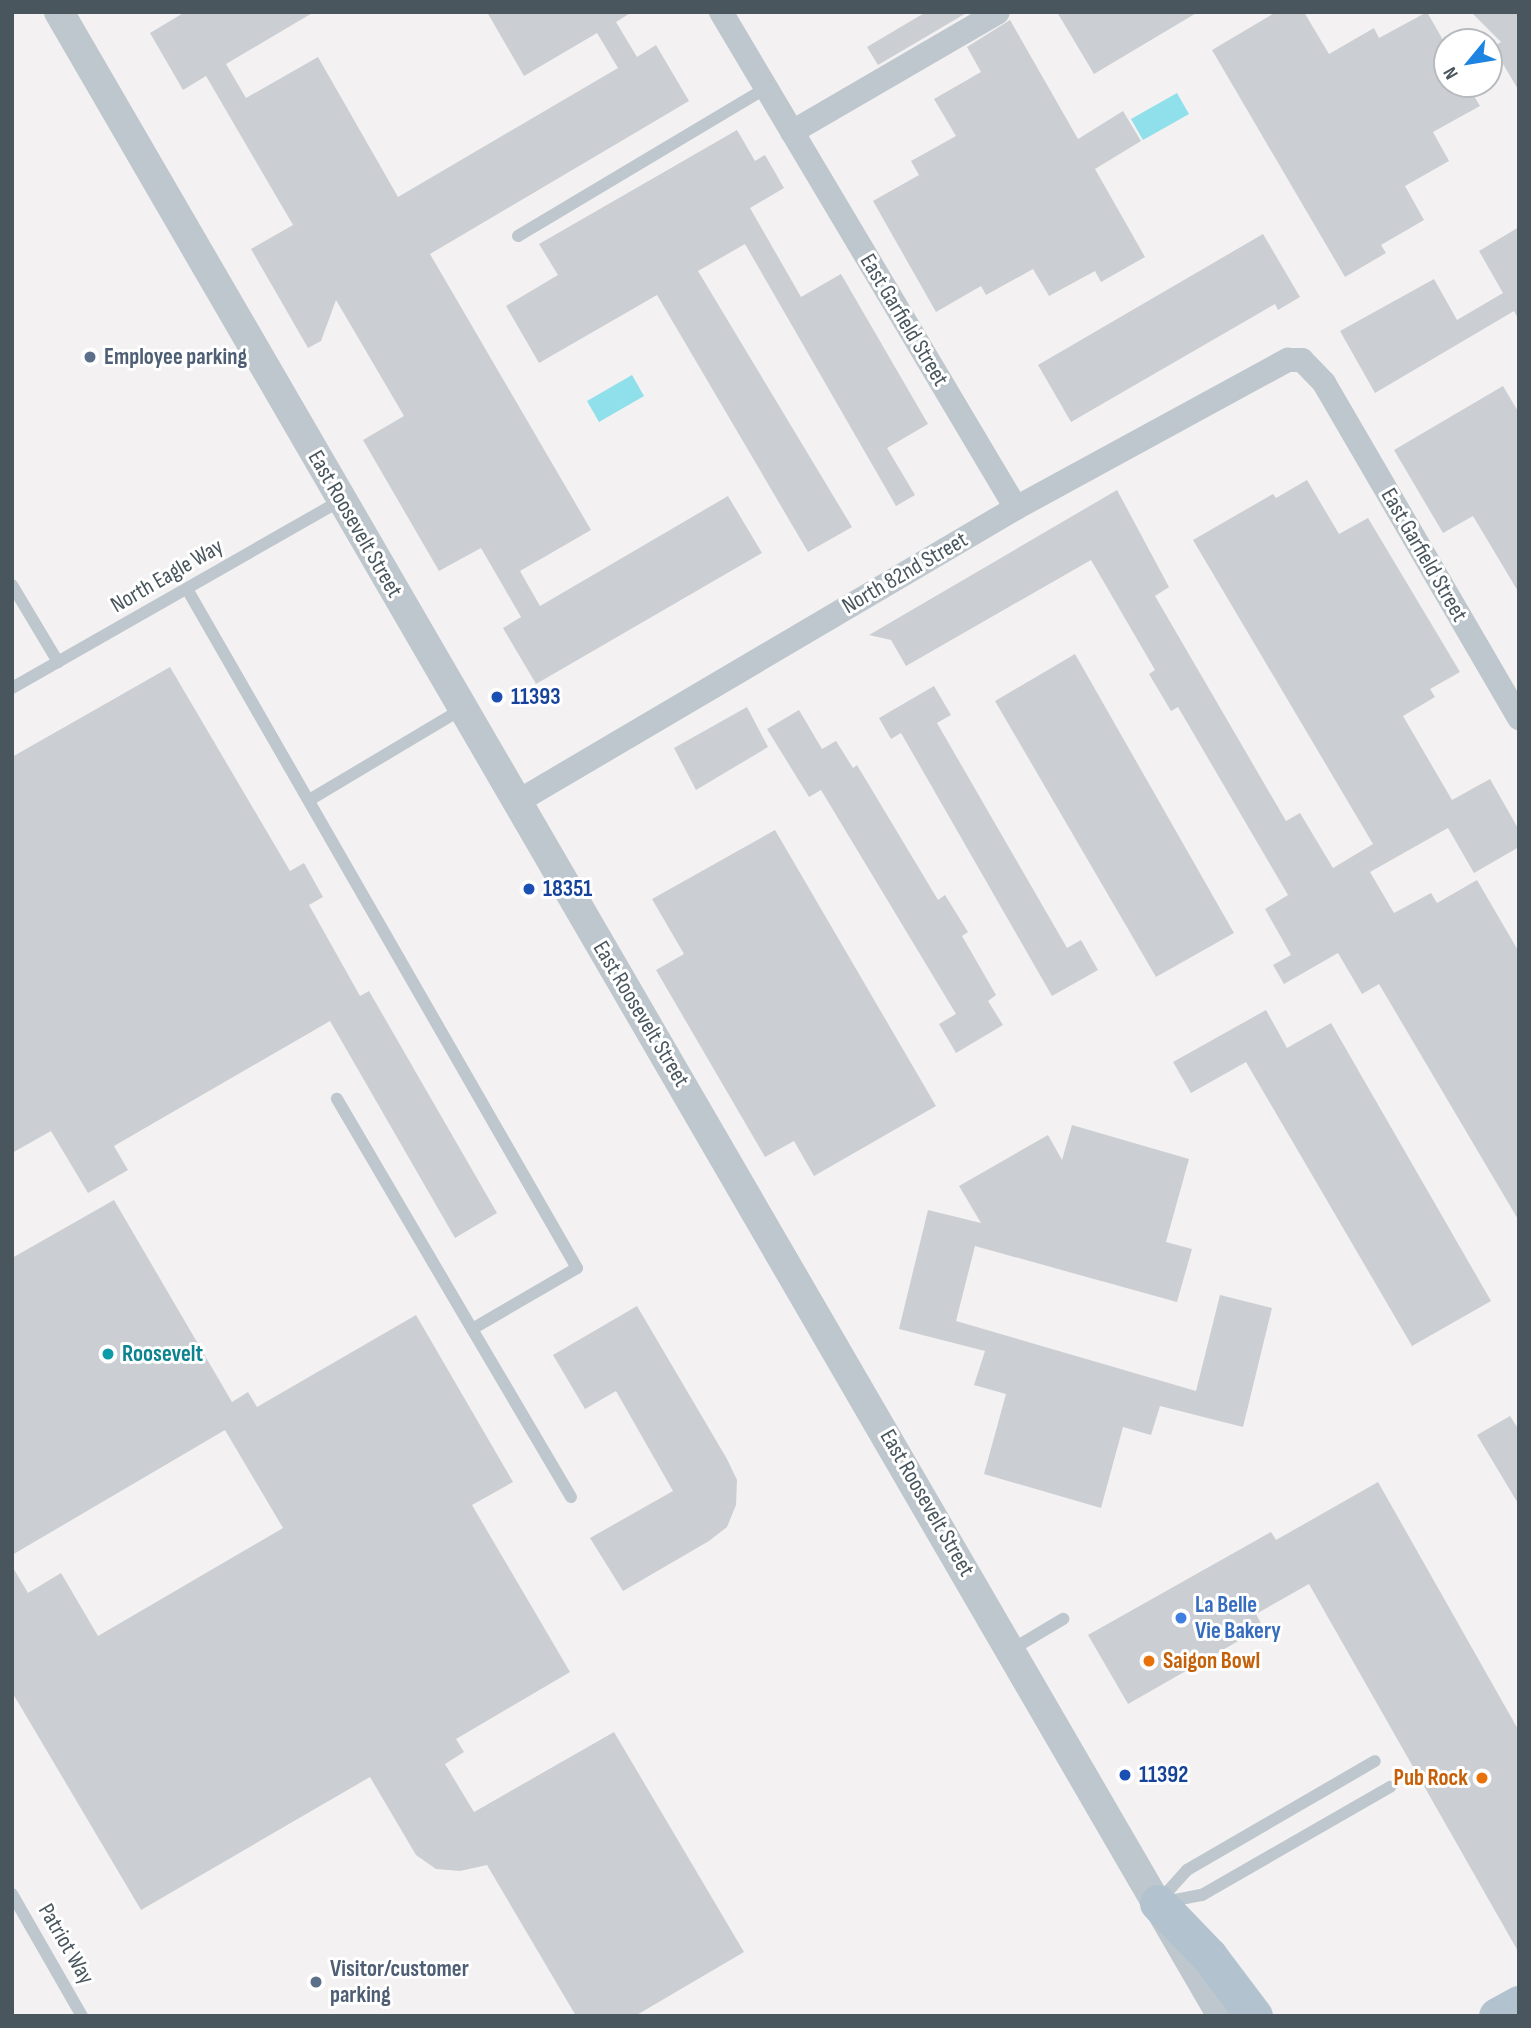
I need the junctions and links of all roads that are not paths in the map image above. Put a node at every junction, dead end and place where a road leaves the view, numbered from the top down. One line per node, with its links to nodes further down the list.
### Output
1 (59, 12): 8 (street, East Roosevelt Street)
2 (720, 12): 4 (street, East Garfield Street)
3 (998, 12): 5 (street)
4 (766, 88): 5 (street, East Garfield Street); 6 (lane)
5 (792, 132): 9 (street, East Garfield Street)
6 (518, 236)
7 (1302, 360): 9 (street, North 82nd Street); 15 (street, East Garfield Street)
8 (342, 500): 11 (lane, North Eagle Way); 14 (street, East Roosevelt Street)
9 (1016, 508): 17 (street, North 82nd Street)
10 (12, 585): 12 (lane)
11 (187, 589): 12 (lane, North Eagle Way); 16 (lane)
12 (58, 662): 13 (lane, North Eagle Way)
13 (12, 688)
14 (463, 709): 16 (lane); 17 (street, East Roosevelt Street)
15 (1519, 718)
16 (311, 799): 19 (lane)
17 (517, 802): 22 (street, East Roosevelt Street)
18 (337, 1099): 19 (lane)
19 (472, 1329): 20 (lane)
20 (571, 1497)
21 (1063, 1619): 22 (lane)
22 (1011, 1650): 26 (street, East Roosevelt Street)
23 (1376, 1761): 26 (lane)
24 (1390, 1787): 26 (lane)
25 (12, 1894): 28 (lane, Patriot Way)
26 (1158, 1903): 29 (street, East Roosevelt Street); 30 (main road)
27 (1519, 2004): 31 (main road)
28 (82, 2016)
29 (1222, 2016)
30 (1254, 2016)
31 (1497, 2016)

